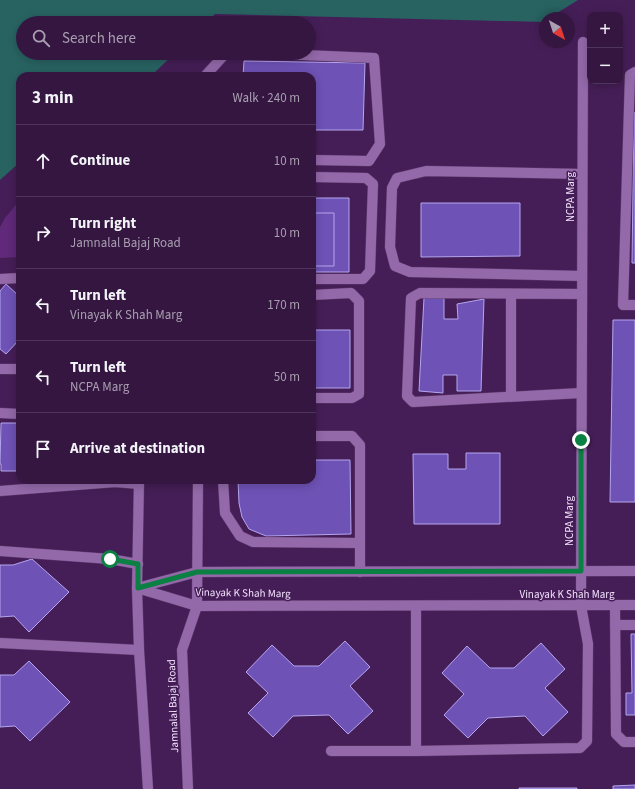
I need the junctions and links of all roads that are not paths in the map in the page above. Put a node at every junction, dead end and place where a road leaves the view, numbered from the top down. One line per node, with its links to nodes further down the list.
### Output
1 (583, 42): 7 (street, NCPA Marg)
2 (316, 56): 6 (street)
3 (220, 60): 4 (street)
4 (209, 72)
5 (635, 72): 16 (street)
6 (316, 160)
7 (582, 174): 9 (street, NCPA Marg); 9 (street)
8 (316, 177): 12 (street)
9 (582, 276): 14 (street, NCPA Marg)
10 (16, 278): 11 (street)
11 (0, 279)
12 (316, 279)
13 (511, 294): 14 (street); 20 (street); 20 (street)
14 (582, 294): 19 (street, NCPA Marg)
15 (316, 299): 21 (street)
16 (635, 305)
17 (16, 368): 18 (street)
18 (0, 369)
19 (581, 393): 20 (street); 33 (street, NCPA Marg)
20 (511, 396)
21 (316, 398)
22 (0, 413): 23 (street)
23 (16, 414)
24 (316, 436): 30 (street)
25 (89, 484): 29 (street)
26 (138, 484): 32 (street)
27 (198, 484): 35 (street, Jamnalal Bajaj Road)
28 (223, 484): 30 (street)
29 (0, 491)
30 (360, 543): 36 (street)
31 (0, 551): 32 (street)
32 (138, 564): 37 (street)
33 (581, 571): 34 (street, Vinayak K Shah Marg); 36 (street, Vinayak K Shah Marg); 42 (street, NCPA Marg)
34 (635, 571)
35 (197, 572): 36 (street, Vinayak K Shah Marg); 37 (street, Vinayak K Shah Marg); 40 (street, Jamnalal Bajaj Road)
36 (360, 572)
37 (138, 588): 40 (street, Vinayak K Shah Marg); 46 (street)
38 (615, 605): 39 (street, Vinayak K Shah Marg); 42 (street, Vinayak K Shah Marg); 43 (street)
39 (635, 605)
40 (196, 606): 41 (street, Vinayak K Shah Marg); 51 (street, Jamnalal Bajaj Road)
41 (416, 606): 42 (street, Vinayak K Shah Marg); 49 (street)
42 (581, 606): 49 (street, NCPA Marg)
43 (615, 625): 44 (street); 47 (street)
44 (635, 625)
45 (0, 643): 46 (street)
46 (139, 650): 50 (street)
47 (635, 742)
48 (331, 751): 49 (street, NCPA Marg)
49 (416, 751)
50 (148, 789)
51 (188, 789)

